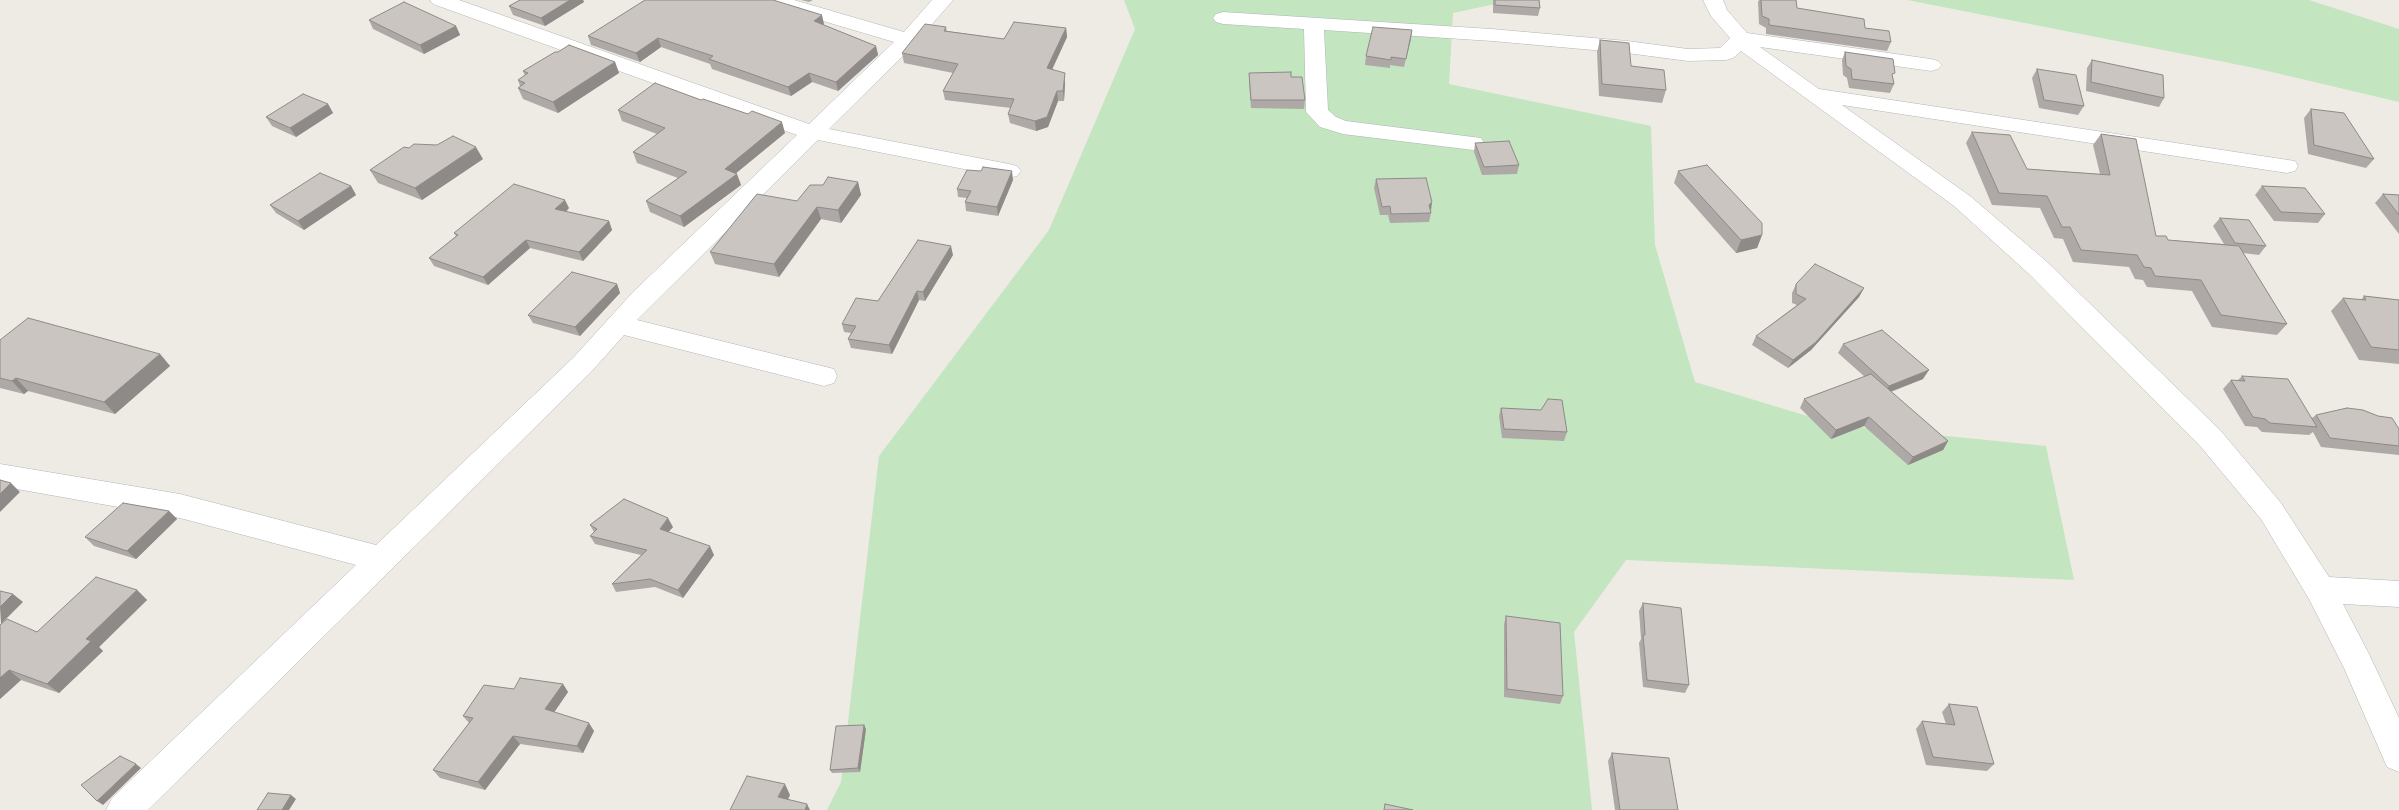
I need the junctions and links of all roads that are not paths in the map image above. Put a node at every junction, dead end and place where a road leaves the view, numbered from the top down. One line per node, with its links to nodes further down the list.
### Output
1 (440, 0): 11 (street)
2 (774, 0): 8 (street)
3 (943, 0): 8 (street)
4 (1713, 0): 7 (street)
5 (1223, 18): 6 (street)
6 (1314, 24): 7 (street); 12 (street)
7 (1741, 38): 9 (street); 10 (street)
8 (908, 40): 11 (street)
9 (1931, 65)
10 (1814, 94): 13 (street); 19 (street)
11 (814, 133): 14 (street); 15 (street)
12 (1473, 143)
13 (2287, 166)
14 (1010, 171)
15 (618, 324): 16 (street); 18 (street)
16 (824, 376)
17 (0, 475): 18 (street)
18 (382, 560): 22 (street)
19 (2320, 590): 20 (street); 21 (street)
20 (2399, 594)
21 (2399, 756)
22 (124, 810)

